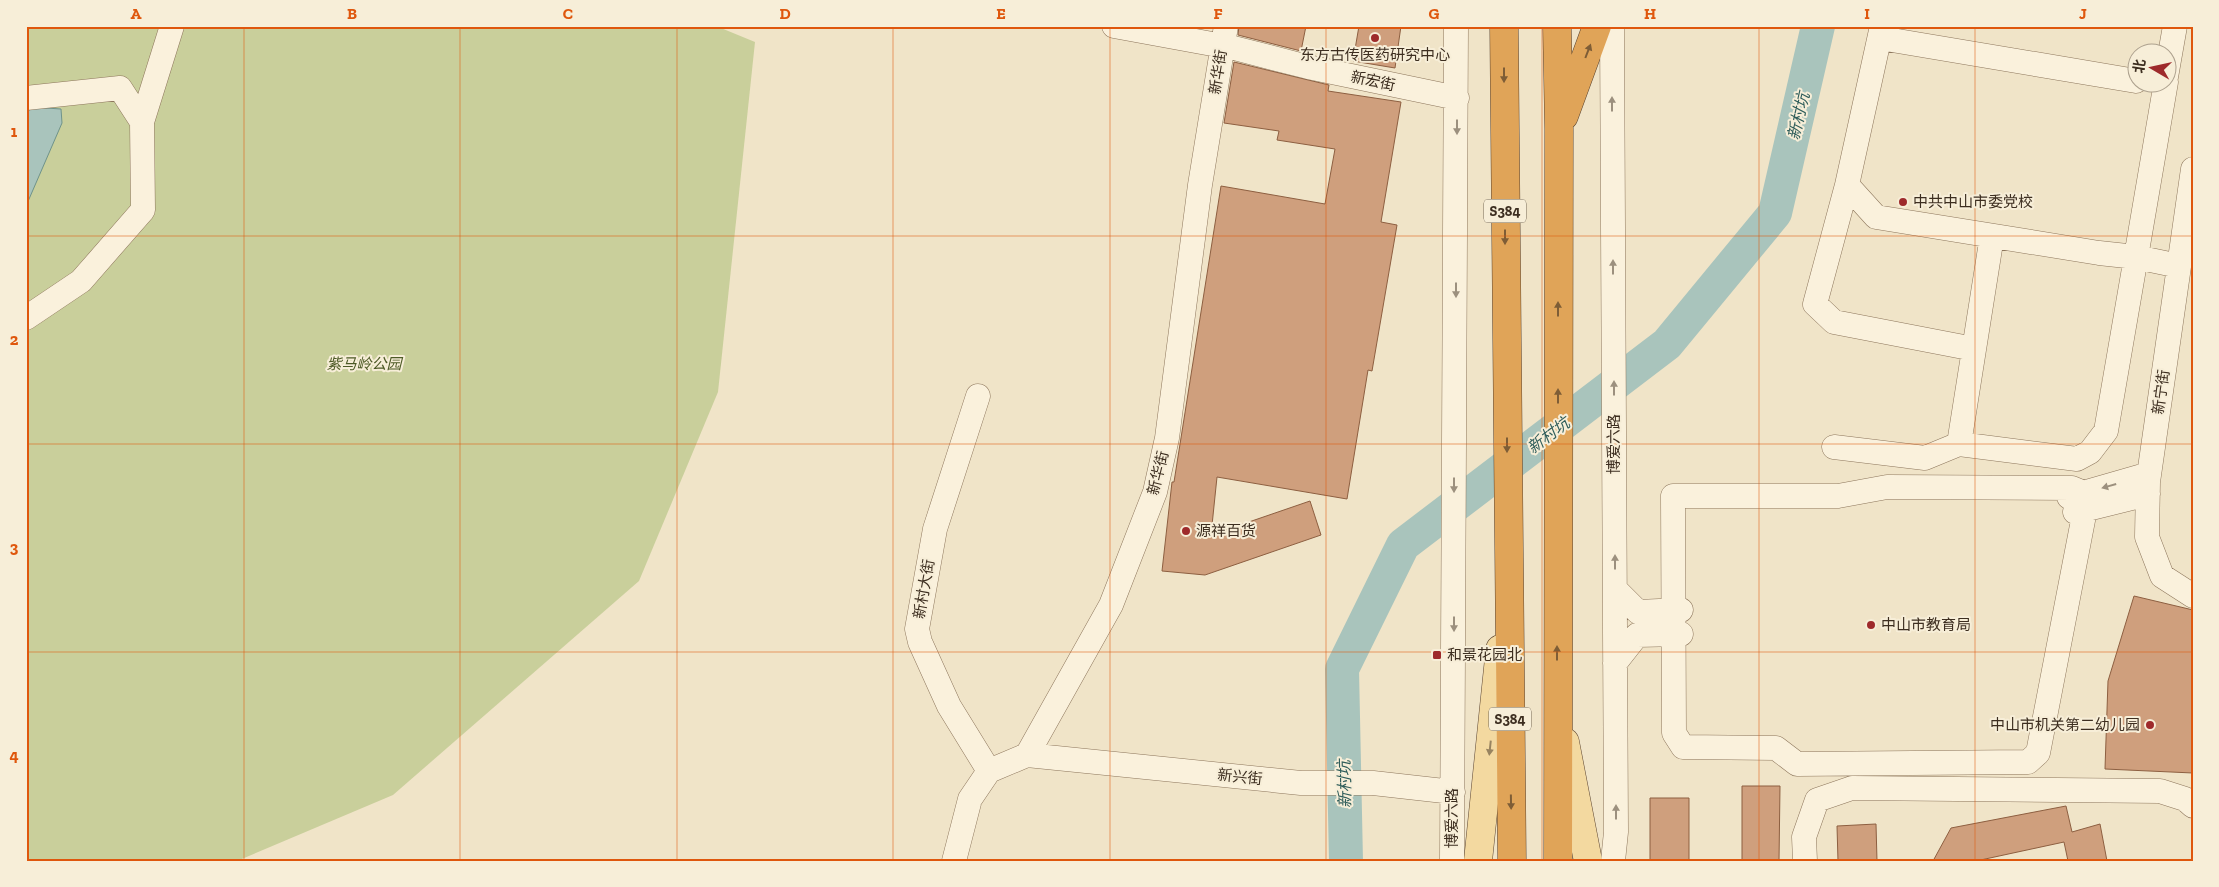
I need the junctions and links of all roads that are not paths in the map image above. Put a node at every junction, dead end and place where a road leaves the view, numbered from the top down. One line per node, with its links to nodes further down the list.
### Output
1 (172, 26): 16 (street)
2 (1114, 26): 10 (street, 新宏街)
3 (1456, 26): 15 (street, 博爱六路)
4 (1504, 26): 30 (highway, S384, one-way to 30)
5 (1556, 26): 17 (highway)
6 (1597, 26): 17 (highway, one-way to 6)
7 (1612, 26): 32 (street, 博爱六路, one-way to 7)
8 (2175, 26): 11 (street)
9 (1881, 32): 12 (street); 19 (street)
10 (1224, 36): 15 (street, 新宏街); 37 (street, 新华街)
11 (2171, 42)
12 (2126, 80)
13 (2159, 92): 21 (street)
14 (26, 98): 16 (street)
15 (1457, 98): 39 (street, 博爱六路, one-way to 39)
16 (142, 122): 23 (street)
17 (1559, 129): 36 (highway, one-way to 17)
18 (2193, 169): 22 (street, 新宁街)
19 (1847, 185): 20 (street); 24 (street)
20 (1992, 236): 21 (street); 24 (street)
21 (2136, 257): 22 (street); 26 (street)
22 (2186, 269): 28 (street, 新宁街); 31 (street)
23 (26, 318)
24 (1974, 349): 26 (street)
25 (978, 396): 38 (street, 新村大街)
26 (1958, 444): 27 (street)
27 (1834, 447)
28 (2149, 484): 29 (street); 33 (street, 新宁街)
29 (2078, 503): 34 (street); 34 (street)
30 (1508, 578): 43 (main road, one-way to 43); 44 (highway, S384, one-way to 44)
31 (2193, 581)
32 (1615, 589): 34 (street); 35 (street, 博爱六路)
33 (2193, 596)
34 (1677, 622): 35 (street)
35 (1615, 663): 47 (street, 博爱六路, one-way to 35)
36 (1557, 701): 45 (highway); 46 (main road)
37 (1027, 755): 38 (street); 39 (street, 新兴街)
38 (989, 771): 41 (street)
39 (1453, 792): 42 (street, 博爱六路)
40 (2193, 806): 48 (street)
41 (954, 861)
42 (1452, 861)
43 (1478, 861)
44 (1512, 861)
45 (1558, 861)
46 (1588, 861)
47 (1613, 861)
48 (1805, 861)

